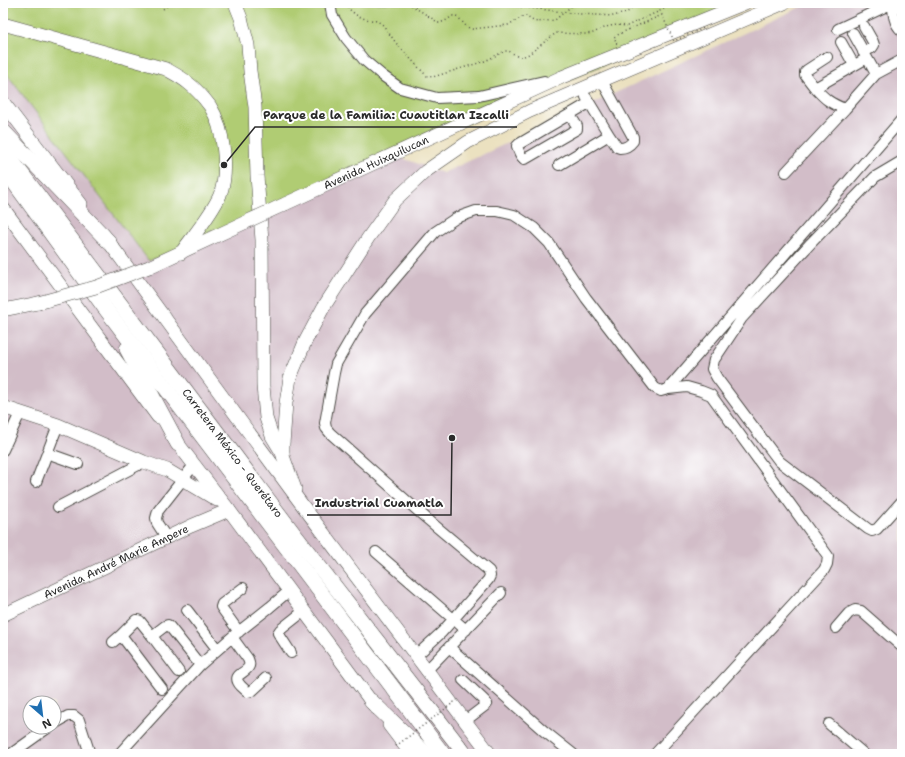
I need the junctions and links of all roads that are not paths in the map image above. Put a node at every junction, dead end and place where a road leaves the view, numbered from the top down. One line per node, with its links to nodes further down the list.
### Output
1 (235, 3): 49 (main road)
2 (330, 3): 17 (street)
3 (745, 3): 17 (main road, Avenida Huixquilucan)
4 (784, 3): 18 (main road)
5 (893, 3): 8 (street); 9 (street)
6 (3, 24): 39 (main road)
7 (864, 26): 12 (street)
8 (838, 29)
9 (902, 31)
10 (852, 33): 12 (street)
11 (841, 42): 15 (street)
12 (865, 55): 15 (street); 16 (street)
13 (827, 57): 19 (street)
14 (902, 60): 16 (street)
15 (854, 65): 19 (street)
16 (876, 74): 24 (street)
17 (562, 77): 25 (main road, Avenida Huixquilucan)
18 (602, 81): 20 (main road); 29 (street)
19 (815, 88): 24 (street)
20 (582, 90): 21 (main road); 23 (street)
21 (567, 96): 25 (main road); 49 (main road)
22 (3, 102): 38 (main road)
23 (589, 102): 26 (street); 29 (street)
24 (845, 109): 34 (street)
25 (482, 114): 39 (main road, Avenida Huixquilucan, bridge)
26 (570, 115): 26 (street)
27 (902, 119): 42 (street)
28 (3, 130): 38 (highway)
29 (608, 135): 32 (street)
30 (3, 149): 96 (highway, Carretera México - Querétaro)
31 (902, 161): 55 (street)
32 (559, 165)
33 (3, 167): 40 (highway, Carretera México - Querétaro)
34 (786, 172)
35 (3, 208): 37 (main road)
36 (3, 223): 37 (main road)
37 (25, 237): 46 (main road)
38 (109, 242): 56 (main road)
39 (180, 253): 41 (main road, Avenida Huixquilucan, bridge)
40 (105, 308): 46 (highway); 95 (highway, Carretera México - Querétaro)
41 (3, 310)
42 (668, 389): 67 (street); 99 (street)
43 (3, 407): 44 (main road)
44 (20, 413): 45 (main road); 47 (street)
45 (58, 425): 48 (street); 50 (main road)
46 (178, 444): 52 (main road)
47 (3, 450)
48 (47, 453): 51 (street); 54 (street)
49 (284, 456): 56 (main road)
50 (144, 462): 53 (main road); 57 (street)
51 (78, 464)
52 (194, 465): 53 (street); 58 (main road)
53 (182, 479): 58 (main road); 59 (street)
54 (36, 482)
55 (902, 501)
56 (300, 502): 78 (main road)
57 (58, 506)
58 (227, 508): 59 (main road, Avenida André Marie Ampere); 62 (main road)
59 (166, 538): 66 (main road, Avenida André Marie Ampere)
60 (376, 552): 67 (street)
61 (243, 588): 70 (street)
62 (289, 591): 65 (main road); 70 (street)
63 (501, 593): 69 (street)
64 (187, 610): 76 (street)
65 (304, 610): 77 (street); 85 (main road)
66 (3, 615)
67 (454, 620): 69 (street); 78 (street)
68 (836, 628): 75 (street)
69 (466, 630): 74 (street)
70 (235, 634): 76 (street); 82 (street)
71 (121, 635): 72 (street); 73 (street); 84 (street)
72 (152, 636): 79 (street); 81 (street)
73 (113, 642)
74 (449, 647): 80 (street); 98 (street)
75 (902, 647)
76 (217, 649): 79 (street)
77 (291, 653)
78 (416, 656): 80 (main road)
79 (200, 665): 92 (street)
80 (427, 670): 87 (main road)
81 (179, 672)
82 (266, 678)
83 (463, 680): 87 (street)
84 (162, 689)
85 (371, 701): 93 (main road); 94 (highway)
86 (62, 719): 91 (street)
87 (465, 721): 97 (main road)
88 (829, 724): 100 (street)
89 (38, 735): 90 (street)
90 (11, 754)
91 (90, 754)
92 (119, 754)
93 (411, 754)
94 (426, 754)
95 (443, 754)
96 (465, 754)
97 (490, 754)
98 (572, 754)
99 (655, 754)
100 (864, 754)

